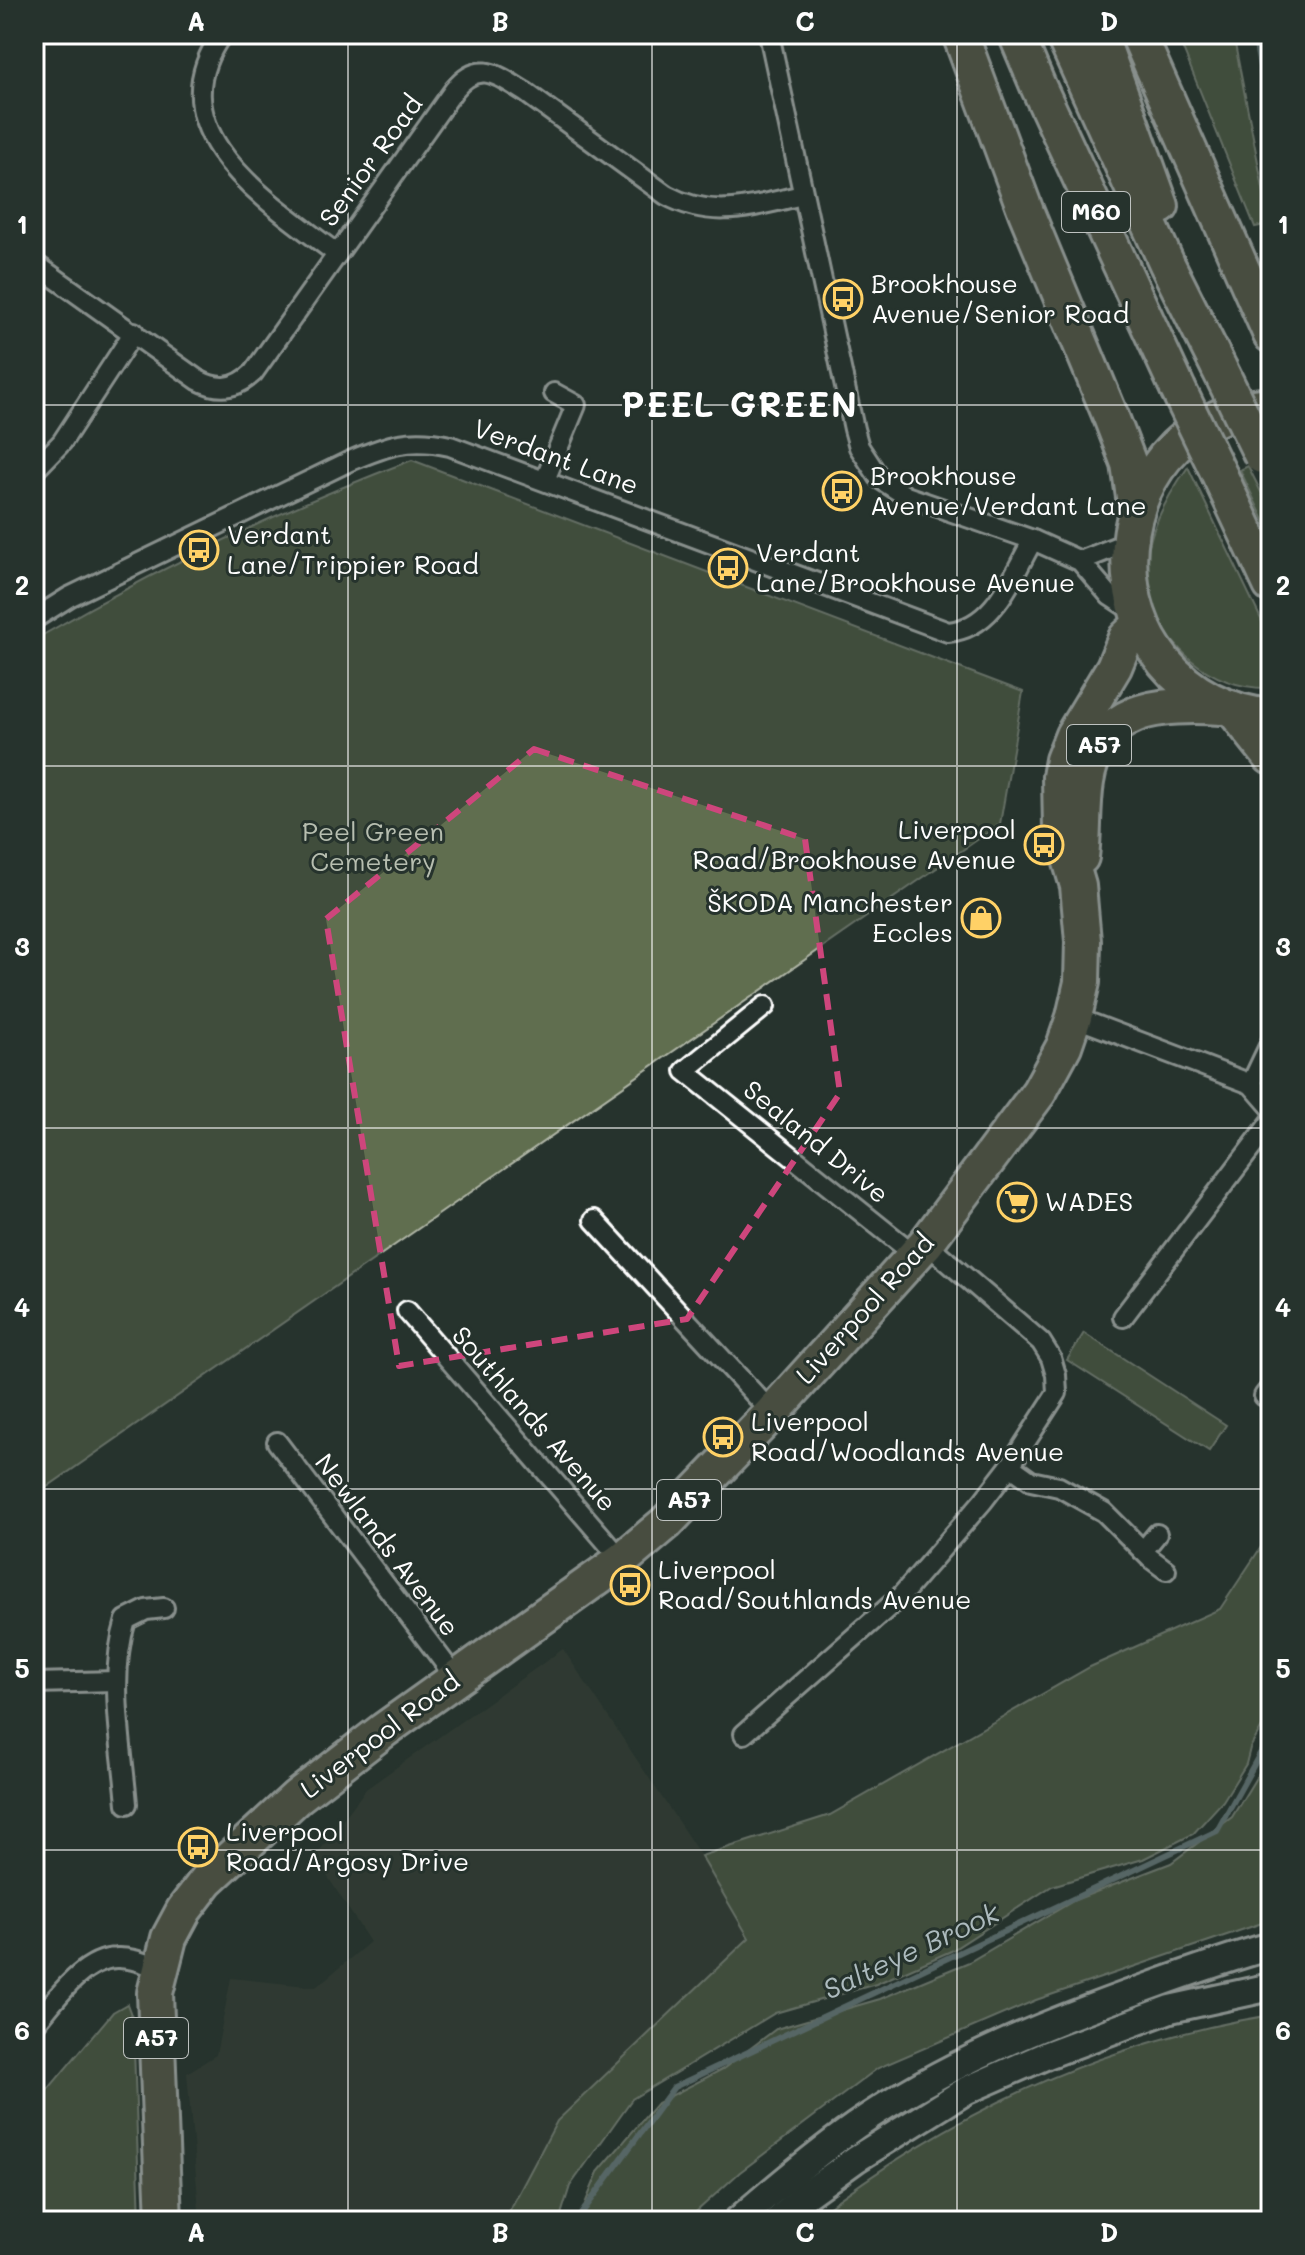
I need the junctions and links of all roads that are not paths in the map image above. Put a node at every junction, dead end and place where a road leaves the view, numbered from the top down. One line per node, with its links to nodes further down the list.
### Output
1 (222, 34): 9 (street)
2 (769, 34): 8 (street)
3 (960, 34): 19 (highway)
4 (1016, 34): 22 (highway, M60, bridge)
5 (1063, 34): 13 (highway, M60)
6 (1099, 34): 13 (highway)
7 (1138, 34): 12 (highway)
8 (803, 195): 9 (street, Senior Road); 20 (street)
9 (337, 254): 11 (street, Senior Road)
10 (34, 263): 11 (street, Senior Road)
11 (134, 332): 17 (street)
12 (1271, 335)
13 (1219, 368): 16 (highway, M60, bridge)
14 (554, 393): 18 (street)
15 (1271, 405): 19 (highway, A57)
16 (1266, 466)
17 (34, 471)
18 (545, 480): 20 (street, Verdant Lane); 24 (street, Verdant Lane)
19 (1133, 524): 21 (street); 23 (highway, A57)
20 (1033, 540): 21 (street)
21 (1080, 561): 23 (street)
22 (1271, 585)
23 (1138, 618): 25 (highway, A57); 28 (highway, Liverpool Road / A57)
24 (34, 619)
25 (1231, 708): 26 (highway, A57); 27 (highway); 28 (highway, Liverpool Road / A57)
26 (1271, 717)
27 (1271, 757)
28 (1078, 886): 30 (highway, Liverpool Road / A57)
29 (765, 1006): 36 (street, Sealand Drive)
30 (1074, 1017): 32 (street); 36 (highway, Liverpool Road / A57)
31 (1271, 1042): 32 (street)
32 (1251, 1084): 33 (street)
33 (1271, 1107)
34 (1271, 1122): 38 (street)
35 (594, 1220): 39 (street)
36 (920, 1249): 39 (highway, Liverpool Road / A57); 41 (street, Sealand Drive)
37 (407, 1311): 44 (street, Southlands Avenue)
38 (1123, 1317)
39 (772, 1413): 44 (highway, Liverpool Road / A57)
40 (277, 1442): 47 (street, Newlands Avenue)
41 (1010, 1466): 43 (street); 50 (street, Sealand Drive)
42 (1157, 1534): 43 (street)
43 (1143, 1551): 45 (street)
44 (622, 1560): 47 (highway, Liverpool Road / A57)
45 (1166, 1570)
46 (164, 1608): 48 (street)
47 (456, 1678): 53 (highway, Liverpool Road / A57)
48 (117, 1681): 49 (street); 51 (street)
49 (34, 1683)
50 (744, 1734)
51 (127, 1804)
52 (1271, 1946): 57 (street)
53 (160, 1968): 55 (street); 56 (highway, Liverpool Road / A57)
54 (1271, 1987): 58 (street)
55 (34, 2025)
56 (164, 2221)
57 (737, 2221)
58 (777, 2221)

